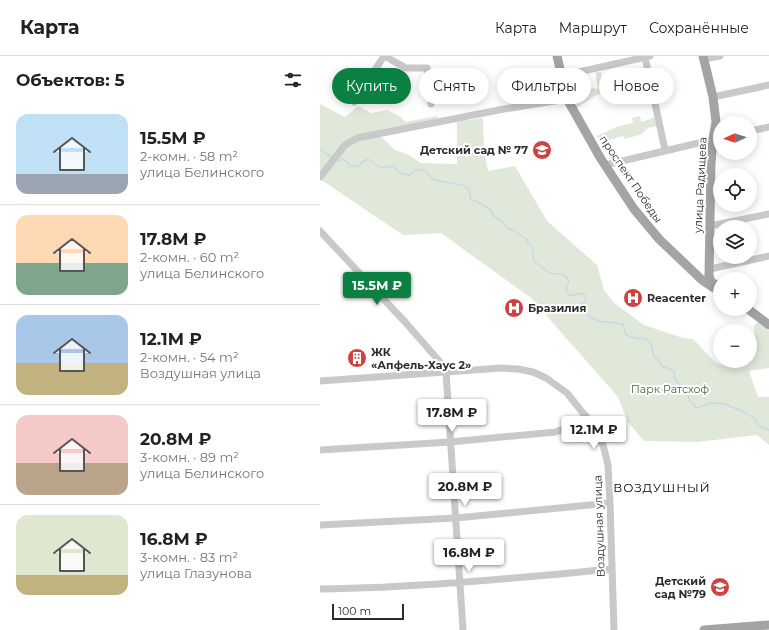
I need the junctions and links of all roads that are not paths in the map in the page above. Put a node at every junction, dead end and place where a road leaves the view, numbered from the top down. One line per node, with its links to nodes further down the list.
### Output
1 (384, 56): 7 (street)
2 (387, 56): 8 (street)
3 (557, 56): 9 (main road, проспект Победы)
4 (720, 56): 6 (street)
5 (648, 57): 10 (street); 19 (street)
6 (703, 58): 12 (main road, улица Радищева)
7 (376, 68)
8 (419, 68)
9 (559, 68)
10 (591, 69)
11 (769, 85): 12 (street)
12 (712, 96): 15 (main road, улица Радищева)
13 (536, 104): 22 (street)
14 (570, 104): 21 (main road, проспект Победы)
15 (715, 116)
16 (769, 127): 17 (street)
17 (757, 130)
18 (713, 139): 19 (street)
19 (665, 150): 21 (street)
20 (713, 160): 24 (main road, улица Радищева)
21 (605, 165): 28 (main road, проспект Победы)
22 (320, 177)
23 (769, 214): 24 (street)
24 (710, 226): 27 (main road, улица Радищева)
25 (320, 231): 35 (street)
26 (769, 256): 27 (street)
27 (710, 269): 28 (main road); 29 (main road, улица Радищева)
28 (695, 274): 30 (main road, проспект Победы)
29 (713, 282)
30 (713, 287)
31 (757, 311): 33 (main road)
32 (757, 316): 34 (main road)
33 (769, 320)
34 (769, 325)
35 (446, 372): 36 (street, Воздушная улица); 37 (street, Воздушная улица); 38 (street)
36 (320, 381)
37 (586, 416): 38 (street); 40 (street, Воздушная улица)
38 (450, 442): 39 (street); 41 (street)
39 (320, 450)
40 (610, 502): 41 (street); 43 (street, Воздушная улица)
41 (456, 518): 42 (street); 44 (street)
42 (320, 525)
43 (612, 570): 44 (street); 48 (street, Воздушная улица)
44 (460, 583): 45 (street); 47 (street)
45 (320, 589)
46 (769, 625): 49 (main road)
47 (463, 630)
48 (614, 630)
49 (704, 630)

